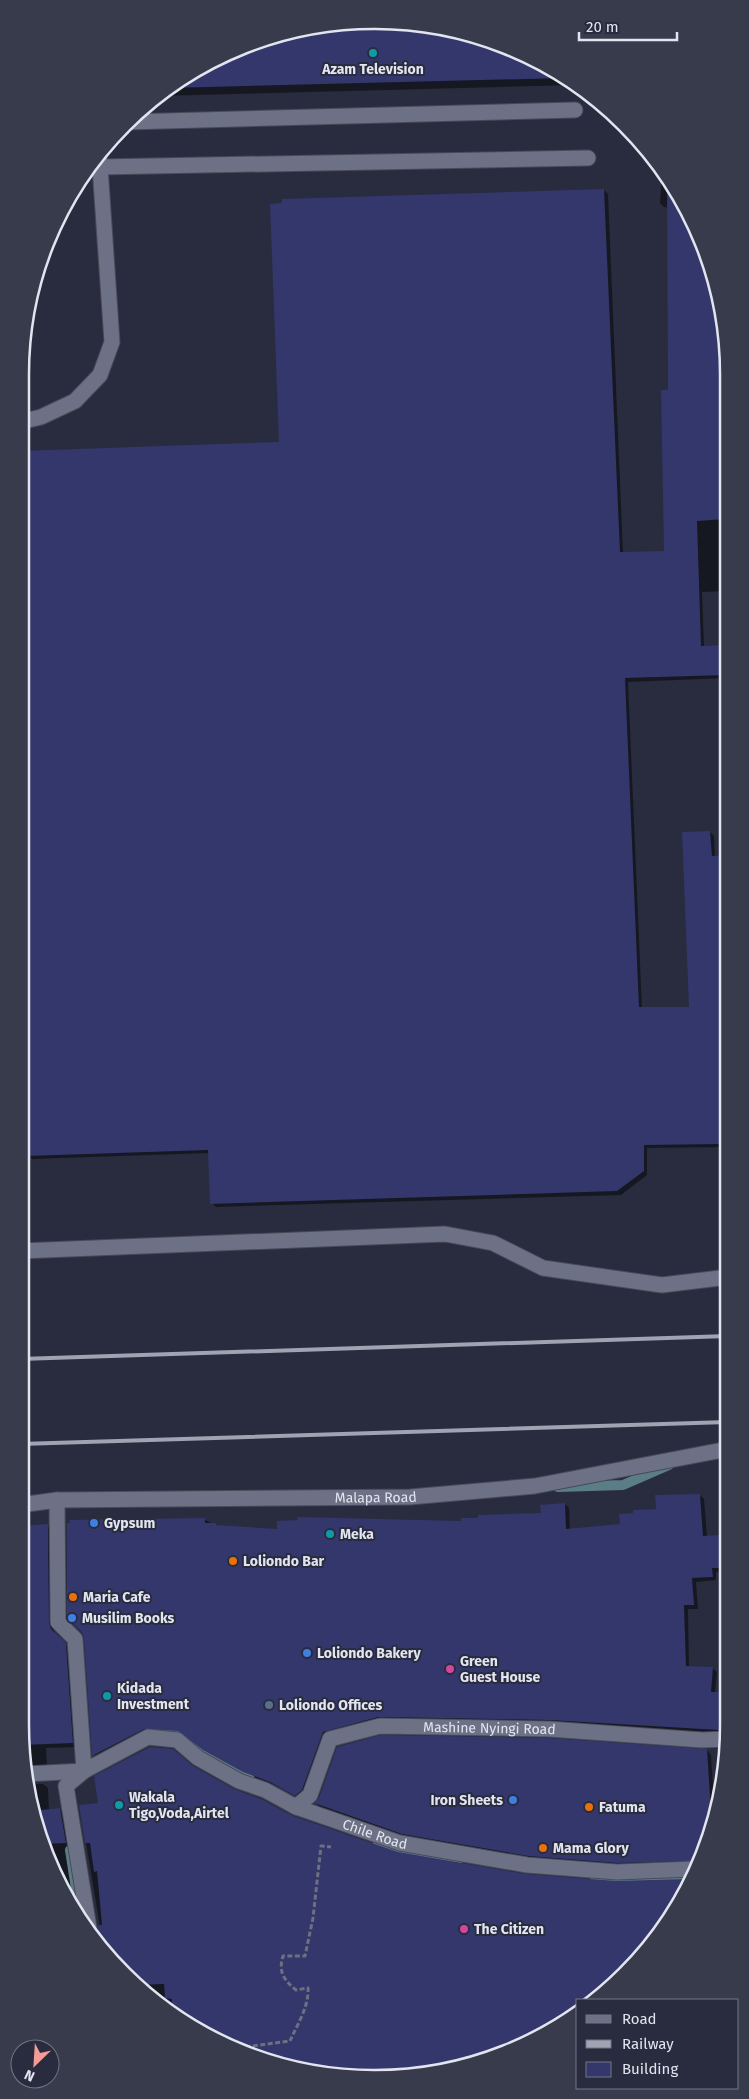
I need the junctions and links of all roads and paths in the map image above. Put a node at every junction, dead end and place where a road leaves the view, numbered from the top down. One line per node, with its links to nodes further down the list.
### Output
1 (575, 110): 2 (street)
2 (139, 122)
3 (588, 158): 4 (street)
4 (104, 160)
5 (99, 165): 6 (street)
6 (29, 420)
7 (29, 1251): 8 (street)
8 (720, 1278)
9 (720, 1451): 10 (street, Malapa Road)
10 (57, 1500): 11 (street, Malapa Road); 13 (street)
11 (29, 1504)
12 (720, 1739): 15 (street, Mashine Nyingi Road)
13 (84, 1771): 14 (street, Chile Road); 15 (street, Chile Road); 18 (street, Chile Road)
14 (32, 1774)
15 (296, 1807): 17 (street, Chile Road)
16 (333, 1840): 19 (path)
17 (689, 1869)
18 (87, 1917)
19 (249, 2047)

